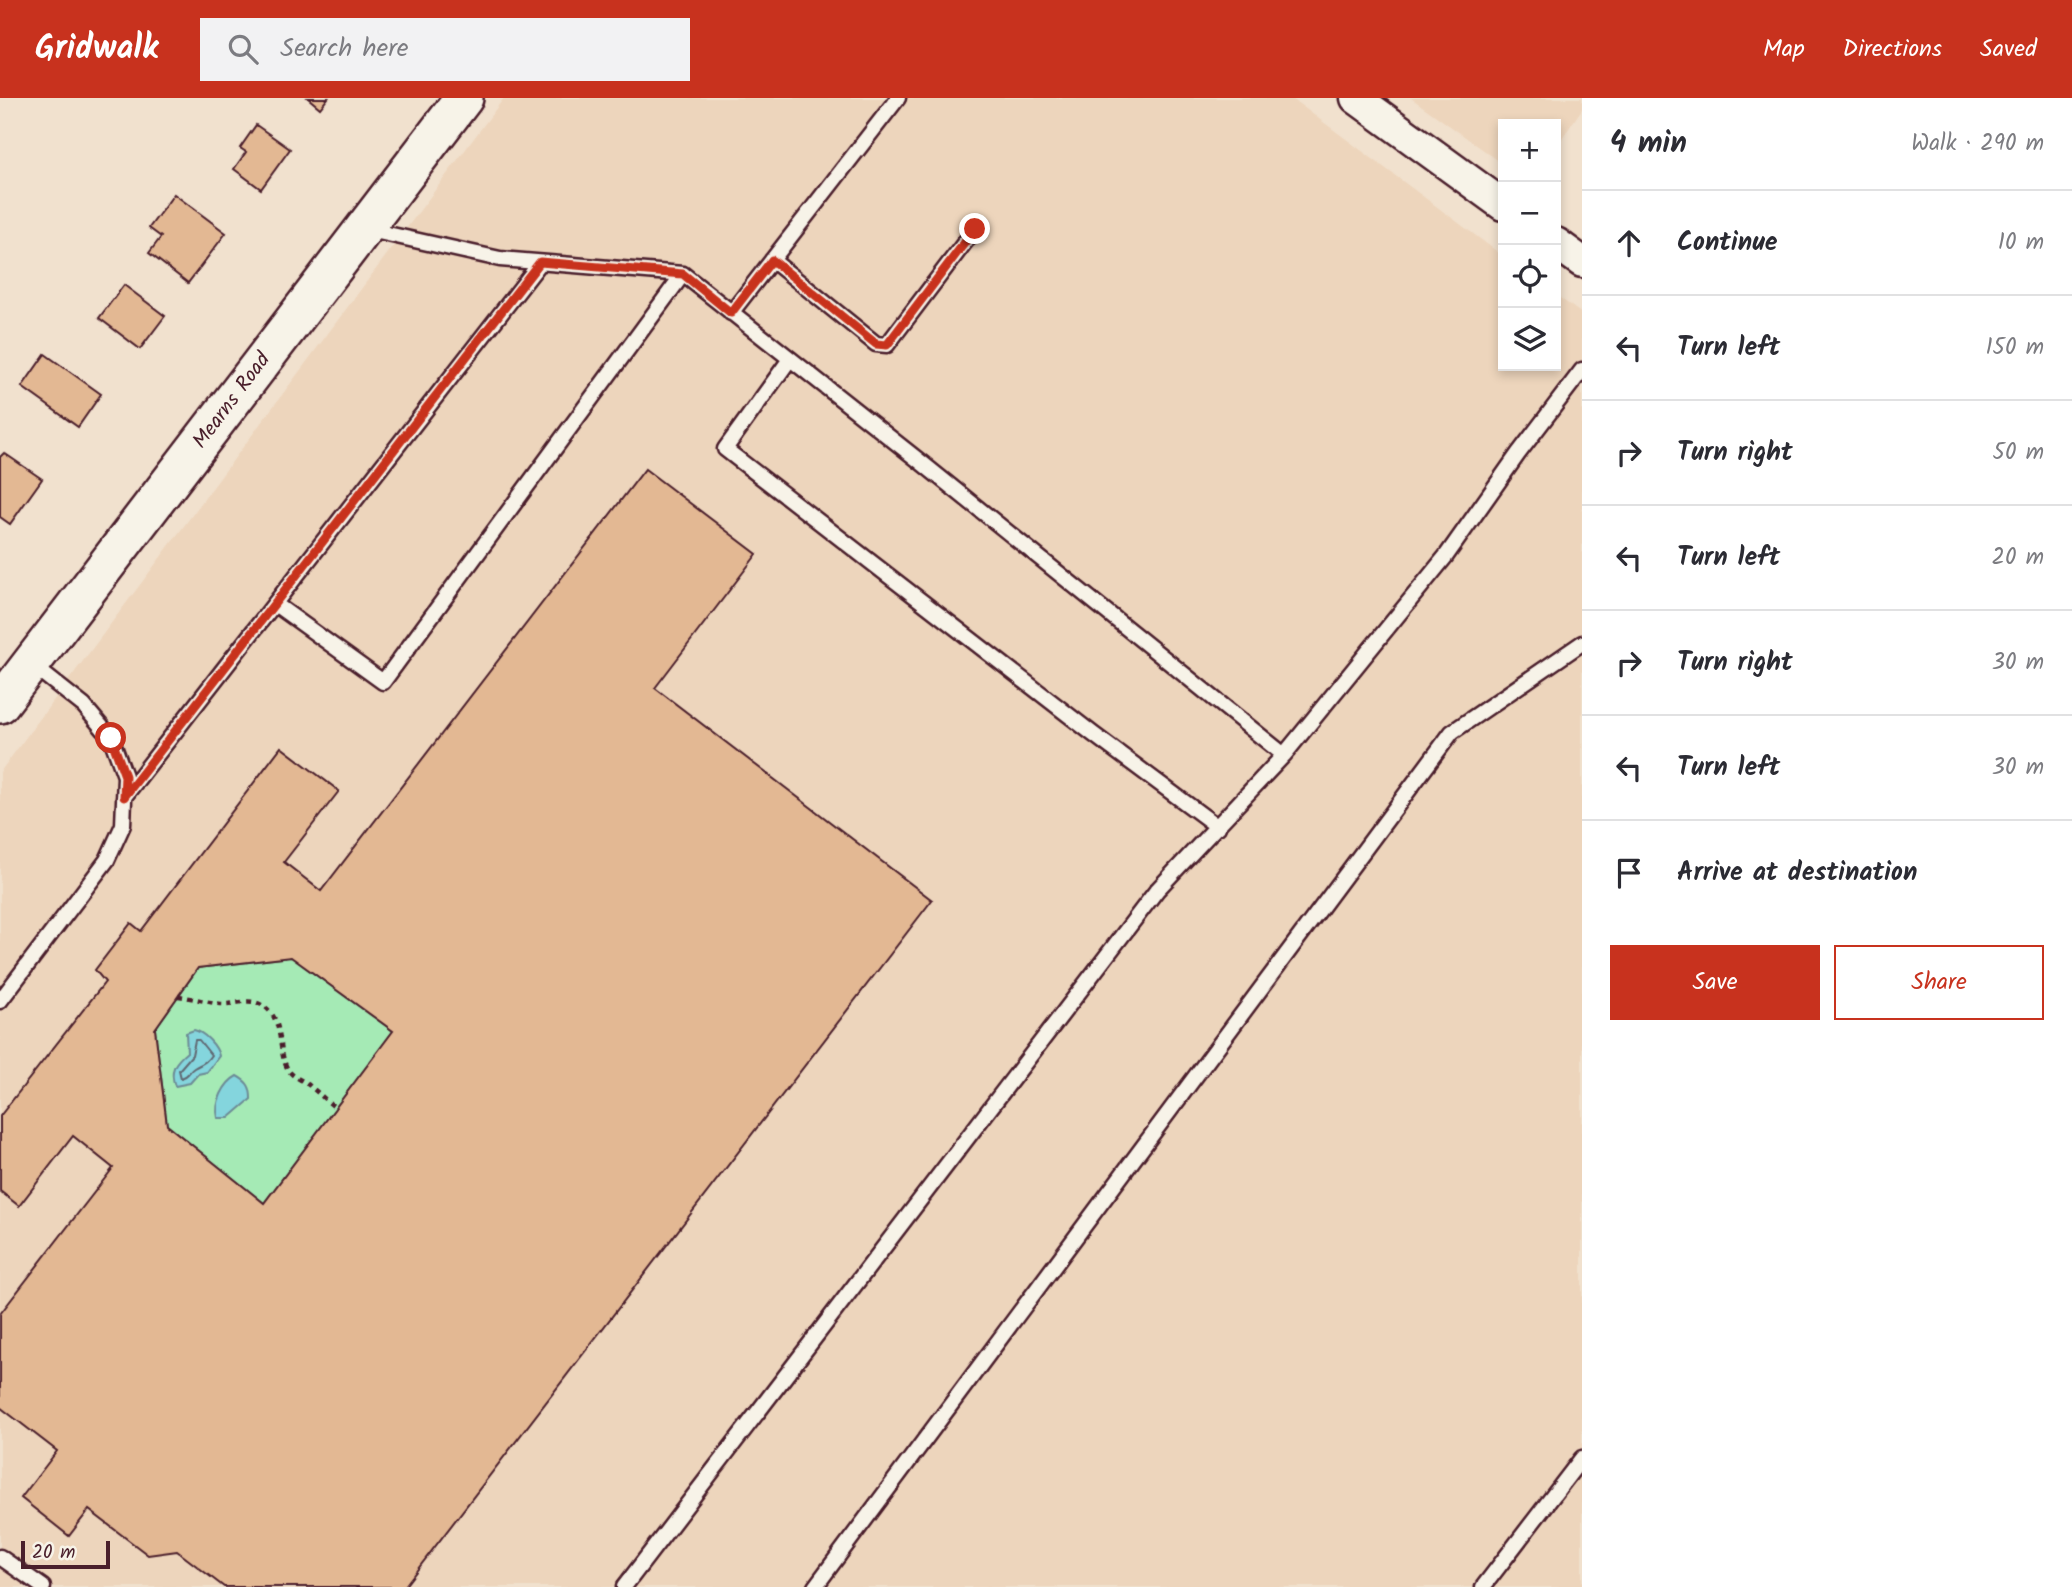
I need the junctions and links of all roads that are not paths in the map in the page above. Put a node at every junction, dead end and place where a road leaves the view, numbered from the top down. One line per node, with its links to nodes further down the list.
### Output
1 (464, 98): 5 (street, Mearns Road)
2 (898, 98): 8 (lane)
3 (1356, 98): 4 (street)
4 (1498, 201)
5 (364, 229): 9 (lane); 17 (street, Mearns Road)
6 (975, 229): 8 (lane)
7 (1559, 245): 10 (street)
8 (772, 260): 12 (lane)
9 (540, 262): 11 (lane); 15 (lane)
10 (1582, 262)
11 (683, 274): 12 (lane); 15 (lane)
12 (731, 313): 13 (lane)
13 (790, 359): 19 (lane); 21 (lane)
14 (1582, 370): 19 (lane)
15 (275, 604): 20 (lane)
16 (1582, 643): 27 (lane)
17 (31, 664): 18 (street, Mearns Road); 20 (lane)
18 (0, 704)
19 (1283, 755): 21 (lane)
20 (124, 797): 22 (lane)
21 (1218, 827): 26 (lane)
22 (0, 1001)
23 (1582, 1458): 28 (lane)
24 (0, 1558): 25 (lane)
25 (43, 1587)
26 (624, 1587)
27 (815, 1587)
28 (1483, 1587)

